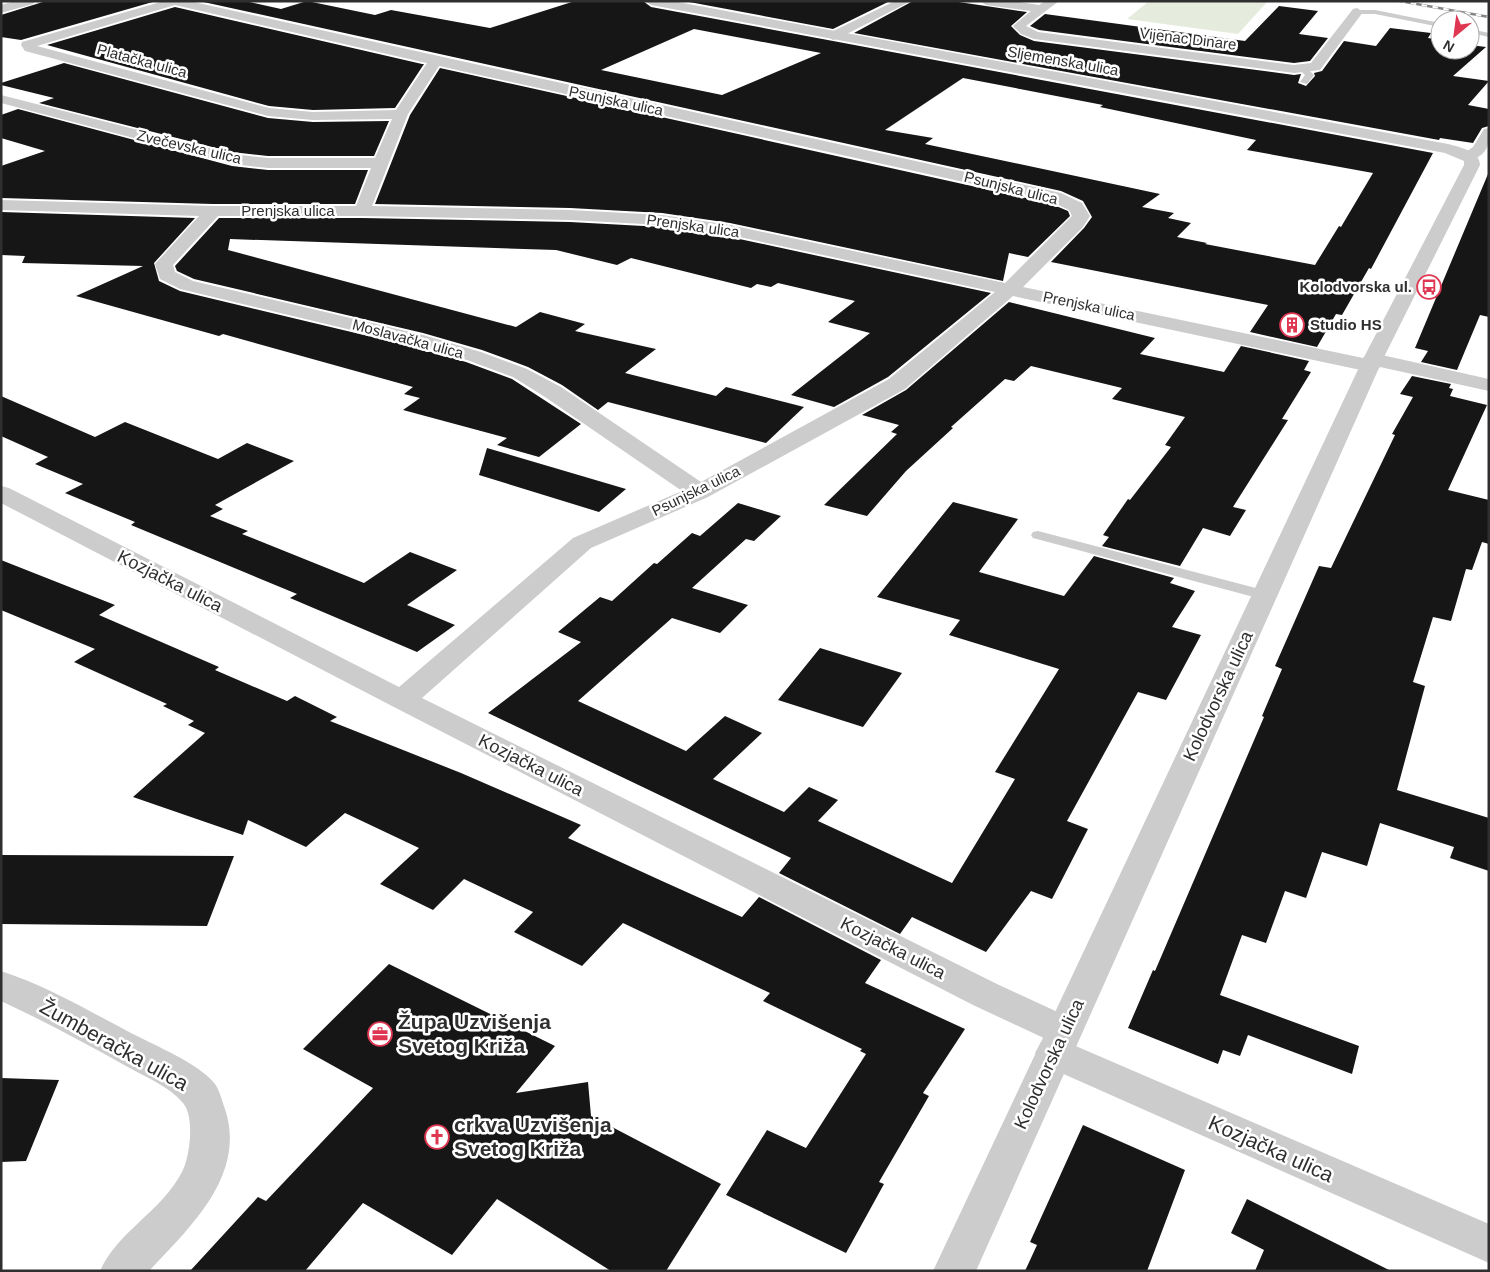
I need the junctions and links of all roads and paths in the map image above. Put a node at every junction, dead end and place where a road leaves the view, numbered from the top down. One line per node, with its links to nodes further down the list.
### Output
1 (29, 1): 7 (street)
2 (651, 1): 10 (street, Sljemenska ulica)
3 (905, 1): 10 (street)
4 (986, 1): 6 (street, Vijenac Dinare)
5 (173, 2): 11 (street, Psunjska ulica); 13 (street, Platačka ulica)
6 (1048, 5): 8 (street, Vijenac Dinare)
7 (1, 9)
8 (1357, 12): 9 (lane)
9 (1430, 23)
10 (834, 36): 15 (street, Sljemenska ulica)
11 (435, 61): 13 (street); 20 (street, Psunjska ulica)
12 (1, 99): 16 (street, Zvečevska ulica)
13 (401, 114): 16 (street)
14 (1489, 132): 15 (street)
15 (1468, 156): 21 (street, Kolodvorska ulica)
16 (381, 163): 19 (street)
17 (1, 205): 18 (street, Prenjska ulica)
18 (213, 210): 19 (street, Prenjska ulica); 23 (street, Moslavačka ulica)
19 (362, 211): 20 (street, Prenjska ulica)
20 (1010, 289): 21 (street, Prenjska ulica); 23 (street, Psunjska ulica)
21 (1372, 363): 22 (street, Prenjska ulica); 26 (street, Kolodvorska ulica)
22 (1489, 385)
23 (700, 492): 27 (street, Psunjska ulica)
24 (1, 493): 27 (street, Kozjačka ulica)
25 (1038, 535): 26 (lane)
26 (1265, 595): 29 (street, Kolodvorska ulica)
27 (402, 700): 29 (street, Kozjačka ulica)
28 (1, 985): 31 (street, Žumberačka ulica)
29 (1059, 1042): 30 (street, Kozjačka ulica); 32 (street, Kolodvorska ulica)
30 (1489, 1244)
31 (121, 1271)
32 (954, 1271)

